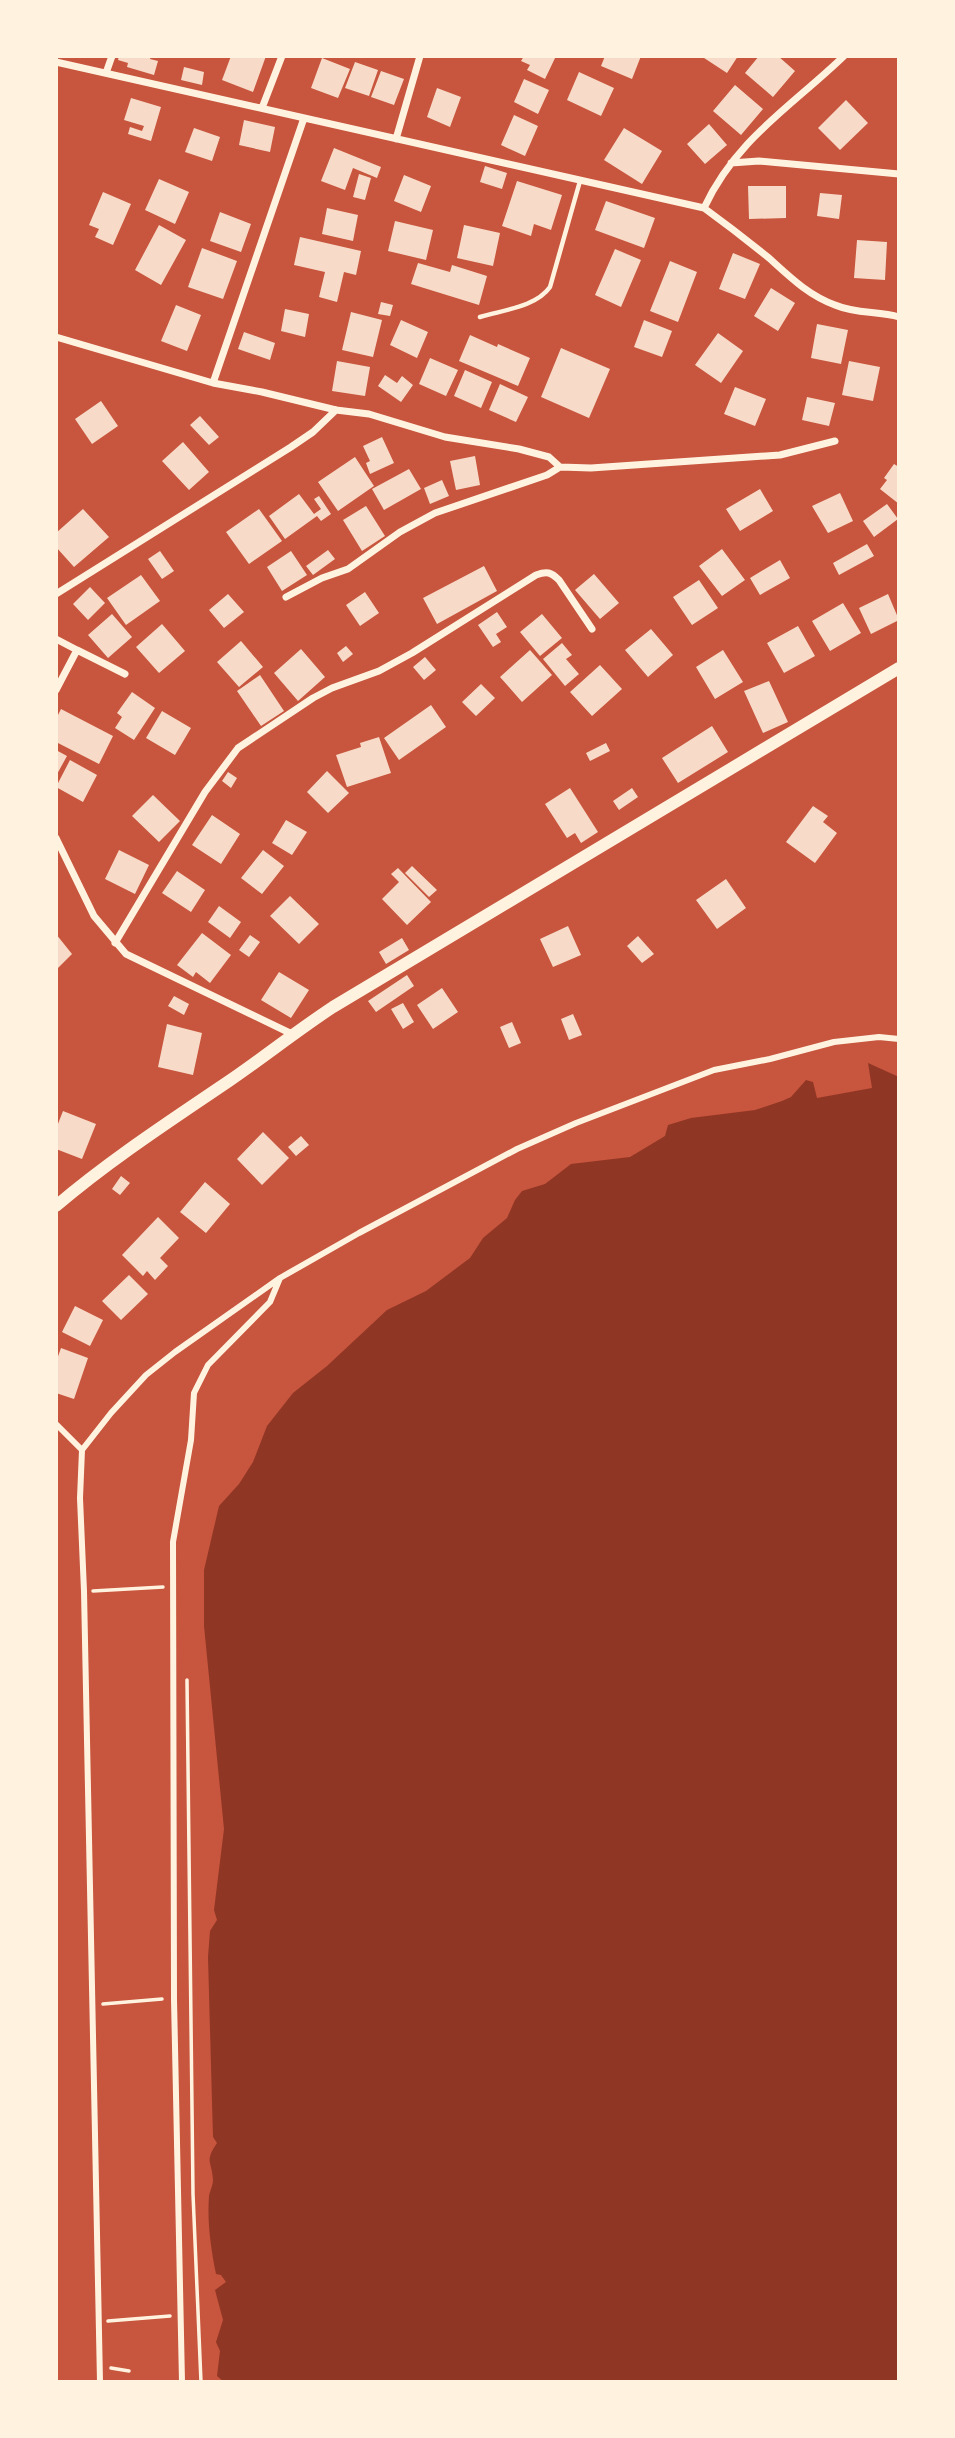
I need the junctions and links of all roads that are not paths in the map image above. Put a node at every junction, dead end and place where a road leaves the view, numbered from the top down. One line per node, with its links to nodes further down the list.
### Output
1 (112, 56): 6 (street)
2 (282, 56): 7 (street)
3 (420, 56): 9 (street)
4 (844, 56): 10 (street)
5 (56, 62): 6 (street)
6 (106, 73): 7 (street)
7 (262, 108): 8 (street)
8 (304, 118): 9 (street); 17 (street)
9 (396, 139): 12 (street)
10 (730, 163): 11 (street); 13 (street)
11 (899, 174)
12 (580, 181): 13 (street); 14 (lane)
13 (704, 208): 15 (street)
14 (481, 317)
15 (899, 317)
16 (56, 337): 17 (street)
17 (213, 383): 18 (street)
18 (336, 410): 20 (street); 21 (street)
19 (835, 441): 20 (street)
20 (560, 467): 22 (street)
21 (56, 594)
22 (286, 597)
23 (592, 629): 30 (street)
24 (56, 639): 25 (street)
25 (77, 650): 27 (street); 28 (street)
26 (899, 668): 31 (street)
27 (125, 674)
28 (56, 690)
29 (56, 838): 30 (street)
30 (115, 943): 31 (street)
31 (292, 1034): 33 (street)
32 (899, 1039): 34 (street)
33 (56, 1206)
34 (280, 1278): 36 (street); 38 (street)
35 (56, 1424): 36 (street)
36 (82, 1450): 37 (street)
37 (100, 2382)
38 (182, 2382)

